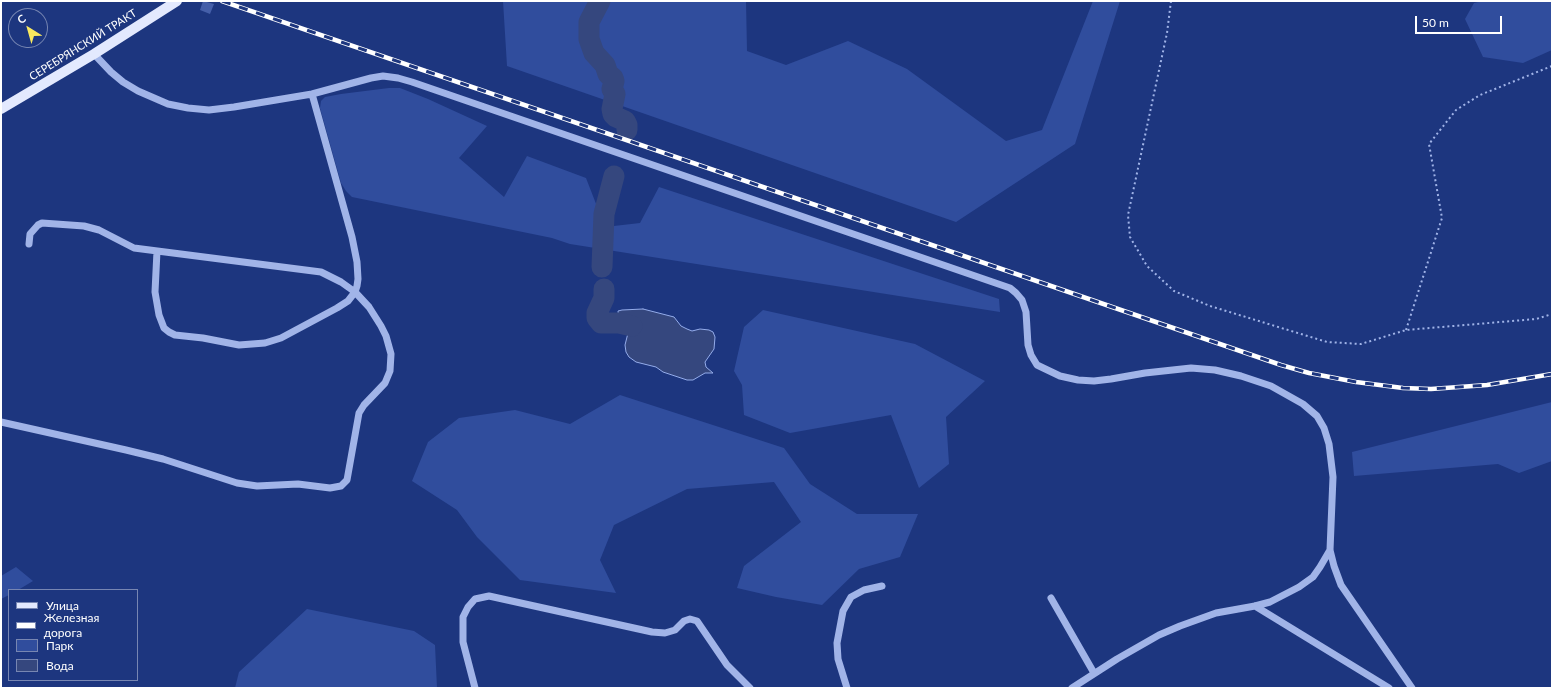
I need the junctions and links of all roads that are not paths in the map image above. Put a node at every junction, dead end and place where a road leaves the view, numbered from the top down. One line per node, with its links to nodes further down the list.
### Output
1 (177, 1): 2 (main road, СЕРЕБРЯНСКИЙ ТРАКТ)
2 (94, 54): 3 (street); 4 (main road, СЕРЕБРЯНСКИЙ ТРАКТ)
3 (312, 94): 7 (street); 9 (street)
4 (1, 109)
5 (29, 244): 6 (street)
6 (157, 251): 7 (street); 7 (street)
7 (355, 292): 8 (street)
8 (1, 422)
9 (1330, 550): 12 (street); 19 (street)
10 (882, 586): 16 (street)
11 (1051, 598): 13 (street)
12 (1255, 606): 13 (street); 18 (street)
13 (1094, 673): 17 (street)
14 (475, 688): 15 (street)
15 (750, 688)
16 (847, 688)
17 (1072, 688)
18 (1389, 688)
19 (1412, 688)

